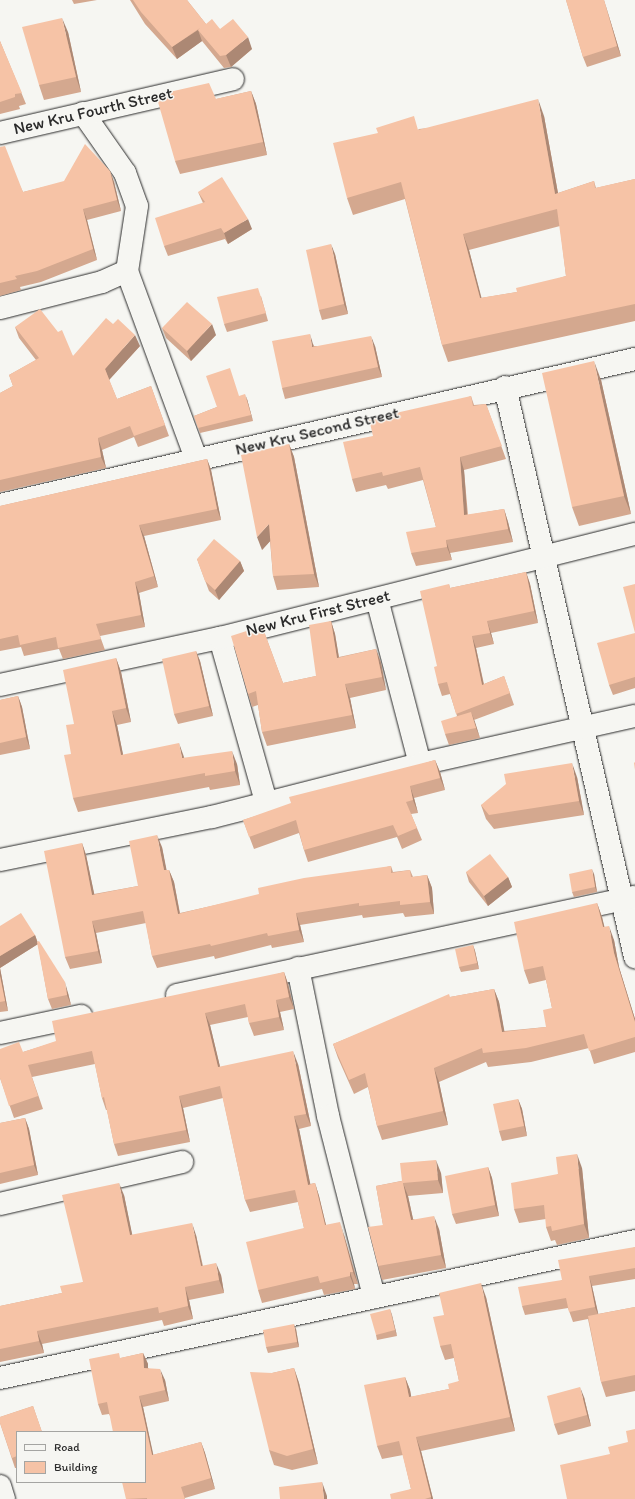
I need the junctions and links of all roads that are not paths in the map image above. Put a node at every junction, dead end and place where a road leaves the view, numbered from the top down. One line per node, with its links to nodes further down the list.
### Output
1 (234, 79): 2 (street, New Kru Fourth Street)
2 (84, 113): 3 (street, New Kru Fourth Street); 4 (street)
3 (0, 133)
4 (127, 271): 5 (street); 8 (street)
5 (0, 308)
6 (635, 359): 7 (street, New Kru Second Street)
7 (505, 387): 8 (street, New Kru Second Street); 11 (street)
8 (196, 459): 9 (street, New Kru Second Street)
9 (0, 505)
10 (635, 534): 11 (street, New Kru First Street)
11 (544, 556): 12 (street, New Kru First Street); 16 (street)
12 (377, 599): 13 (street, New Kru First Street); 17 (street)
13 (220, 638): 14 (street, New Kru First Street); 18 (street)
14 (0, 685)
15 (635, 716): 16 (street)
16 (582, 727): 17 (street); 20 (street)
17 (420, 764): 18 (street)
18 (266, 802): 19 (street)
19 (0, 860)
20 (628, 898): 21 (street); 22 (street)
21 (635, 957)
22 (298, 968): 23 (street); 29 (street)
23 (153, 1000)
24 (100, 1012): 25 (street)
25 (0, 1033)
26 (182, 1162): 27 (street)
27 (0, 1204)
28 (635, 1241): 29 (street)
29 (374, 1297): 30 (street)
30 (0, 1378)
31 (0, 1486): 32 (street)
32 (4, 1499)

